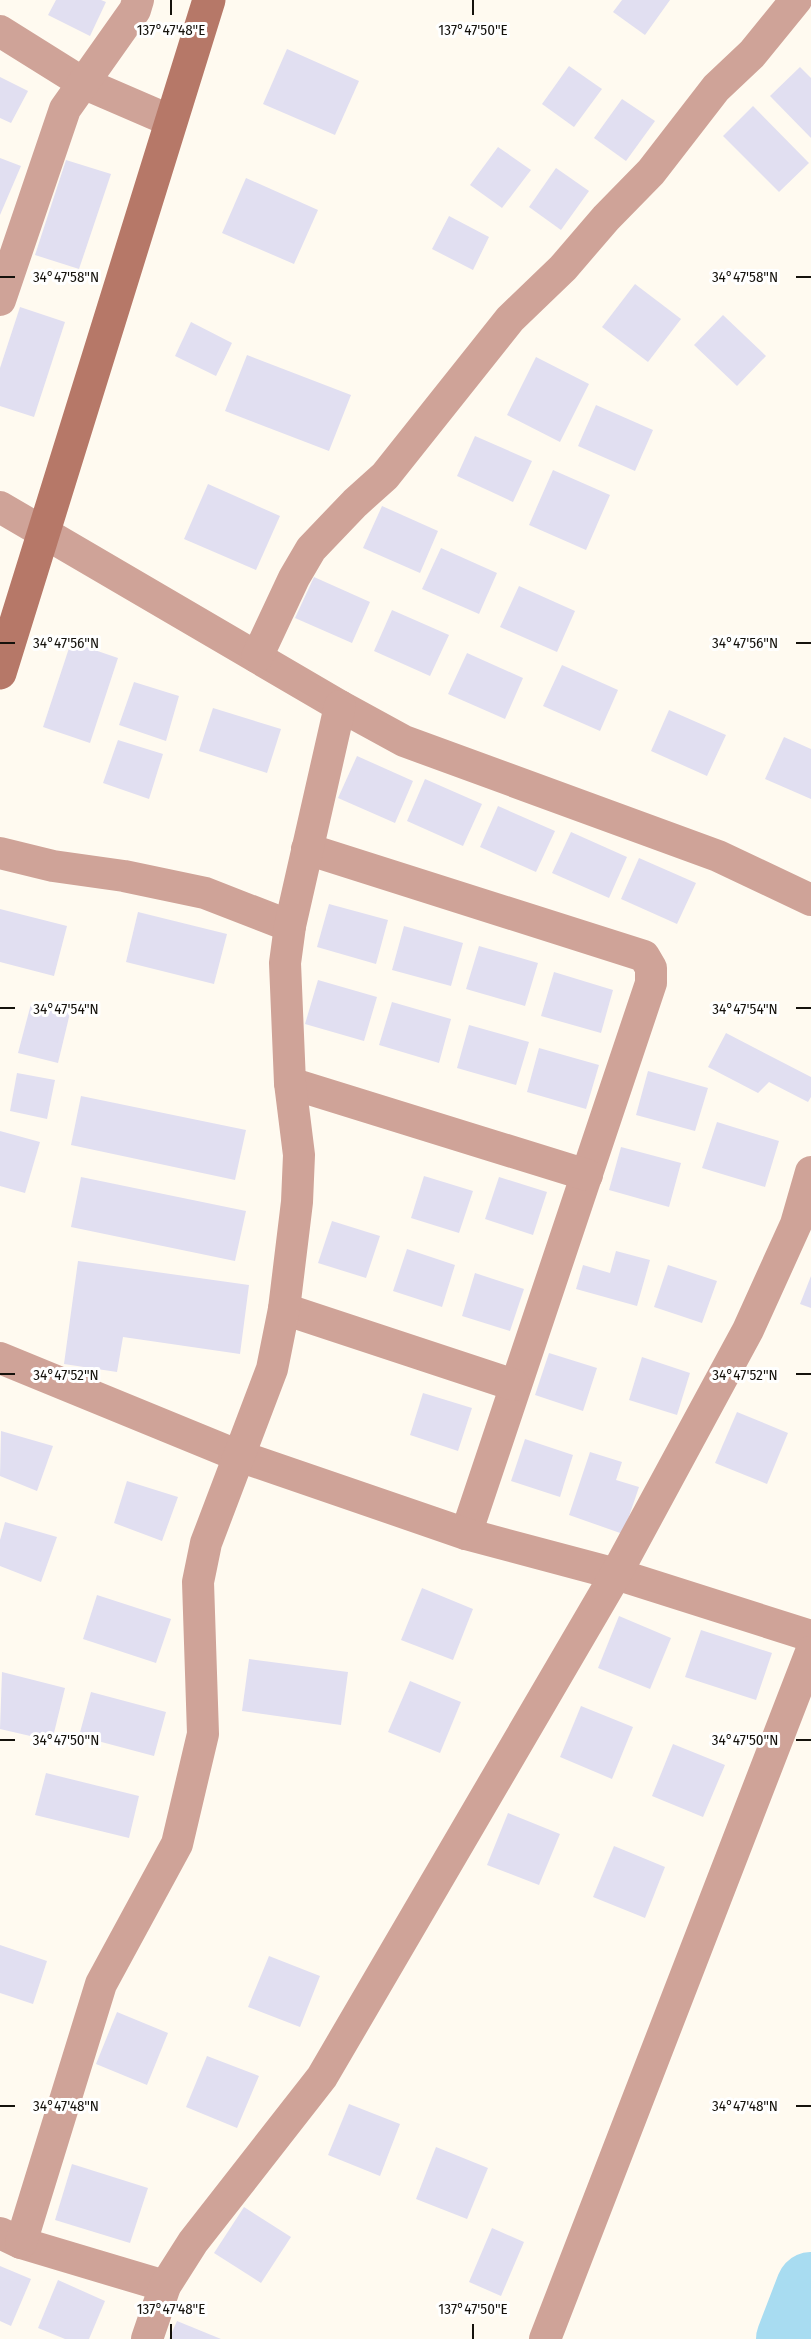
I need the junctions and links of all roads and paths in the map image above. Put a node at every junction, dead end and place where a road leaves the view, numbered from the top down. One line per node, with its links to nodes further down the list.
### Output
1 (138, 0): 5 (street)
2 (209, 0): 6 (street)
3 (796, 0): 10 (street)
4 (0, 31): 5 (street)
5 (82, 83): 6 (street); 7 (street)
6 (171, 121): 9 (street)
7 (0, 300)
8 (0, 507): 9 (street)
9 (43, 534): 10 (street); 11 (street)
10 (257, 657): 12 (street)
11 (0, 673)
12 (339, 706): 13 (street); 15 (street)
13 (307, 849): 16 (street); 19 (street)
14 (0, 853): 16 (street)
15 (811, 900)
16 (290, 926): 17 (street)
17 (290, 1083): 19 (street); 20 (street)
18 (811, 1172): 25 (street)
19 (587, 1175): 22 (street)
20 (284, 1309): 22 (street); 23 (street)
21 (0, 1358): 23 (street)
22 (514, 1385): 24 (street)
23 (239, 1456): 24 (street); 28 (street)
24 (466, 1533): 25 (street)
25 (616, 1574): 26 (street); 29 (street)
26 (811, 1636)
27 (811, 1652): 31 (street)
28 (10, 2238): 29 (street)
29 (165, 2286): 30 (street)
30 (147, 2339)
31 (545, 2339)

